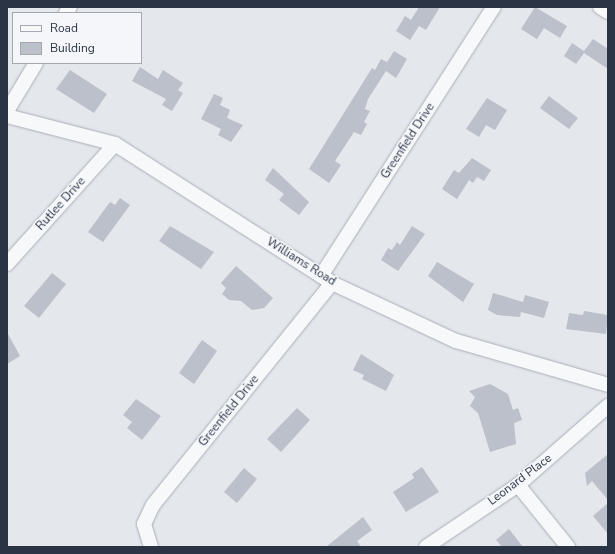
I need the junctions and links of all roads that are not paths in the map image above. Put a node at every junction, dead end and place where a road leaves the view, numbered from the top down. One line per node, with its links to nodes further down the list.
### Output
1 (494, 7): 9 (street, Greenfield Drive)
2 (600, 7): 3 (street)
3 (608, 12)
4 (35, 64): 5 (street)
5 (7, 110)
6 (7, 116): 7 (street, Williams Road)
7 (116, 144): 8 (street, Rutlee Drive); 9 (street, Williams Road)
8 (7, 264)
9 (327, 279): 10 (street, Williams Road); 13 (street, Greenfield Drive)
10 (608, 385)
11 (608, 406): 12 (street, Leonard Place)
12 (518, 485): 14 (street, Leonard Place); 15 (street)
13 (150, 547)
14 (426, 547)
15 (568, 547)

